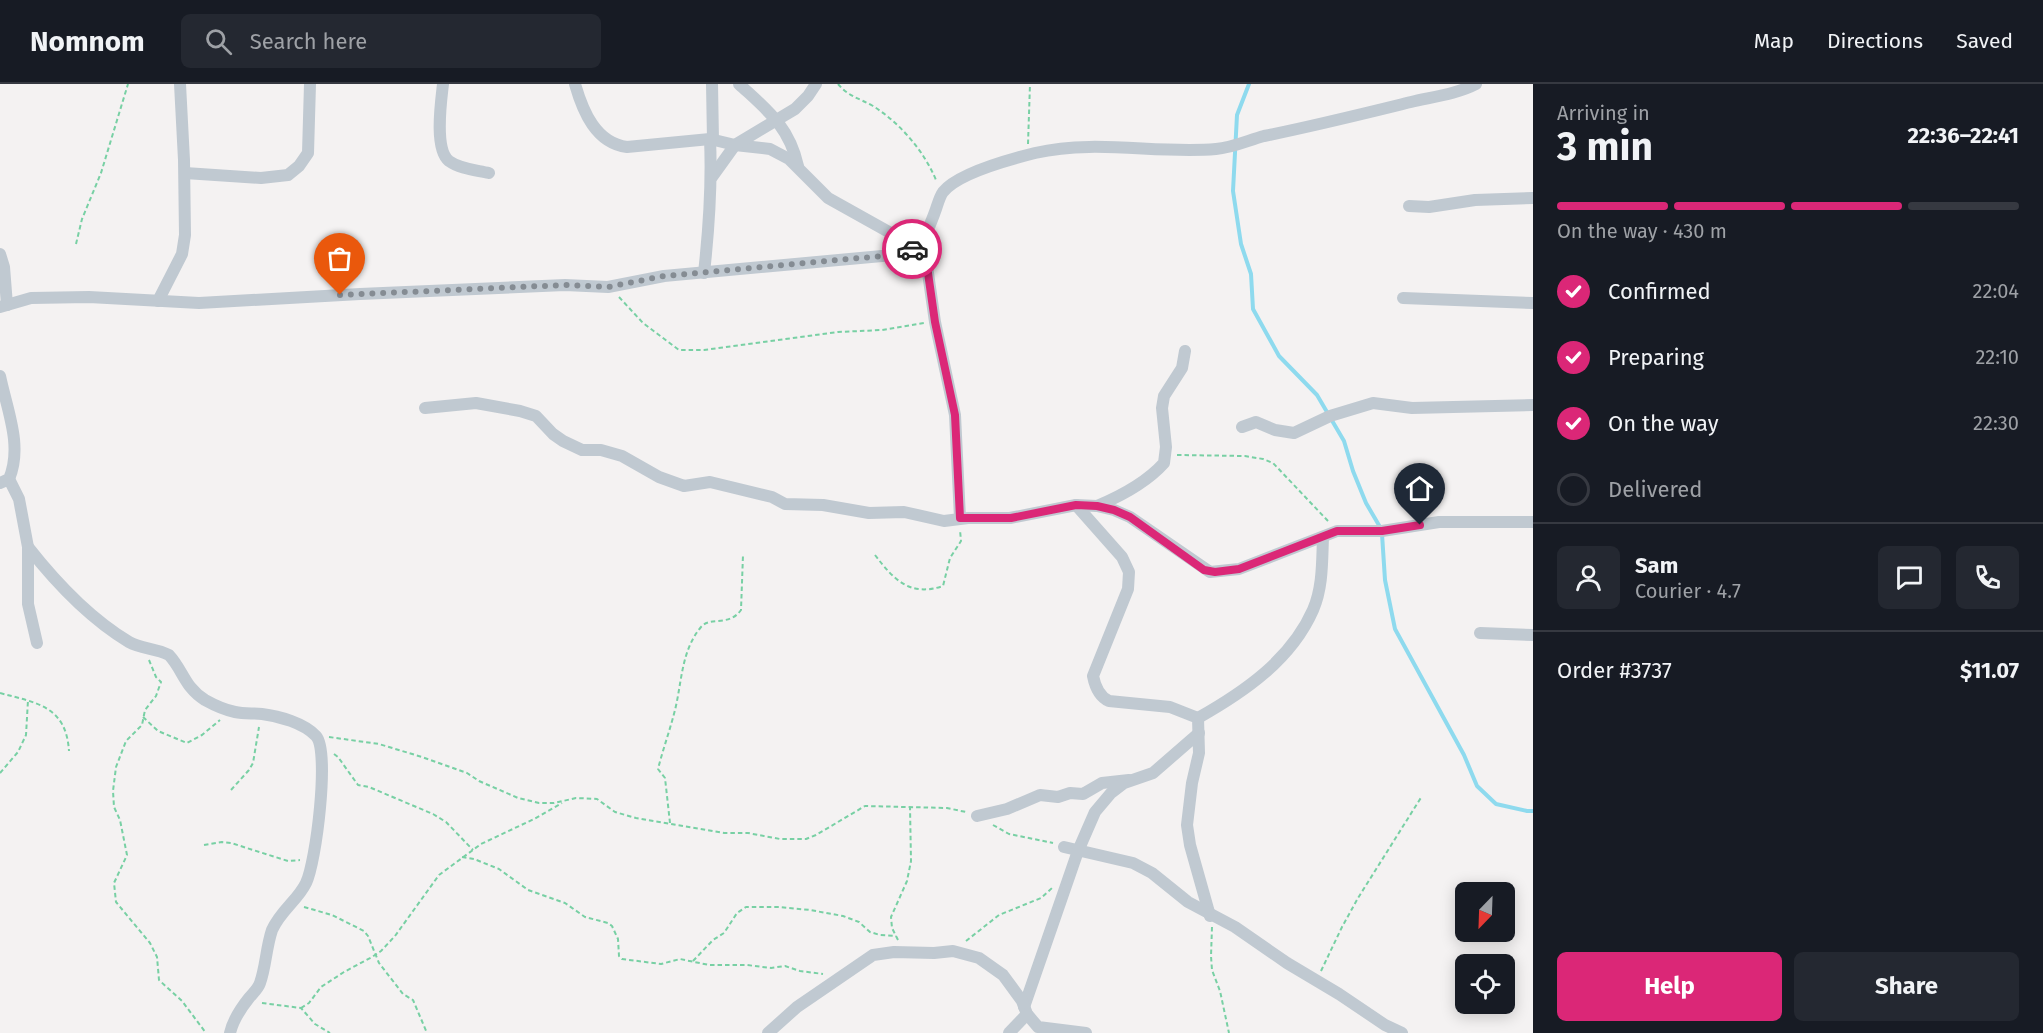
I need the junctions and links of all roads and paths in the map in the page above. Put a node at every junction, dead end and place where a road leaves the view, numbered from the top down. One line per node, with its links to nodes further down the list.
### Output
1 (128, 84): 24 (path)
2 (180, 84): 18 (street)
3 (310, 84): 18 (street)
4 (443, 84): 17 (street)
5 (575, 84): 13 (street)
6 (712, 84): 13 (street)
7 (739, 84): 12 (street)
8 (816, 84): 12 (street)
9 (838, 84): 20 (path)
10 (1030, 84): 15 (path)
11 (1476, 84): 15 (street)
12 (777, 122): 14 (street); 16 (street)
13 (712, 139): 14 (street); 19 (street)
14 (735, 145): 16 (street); 19 (street)
15 (1028, 155): 20 (street)
16 (799, 169): 25 (street)
17 (489, 172)
18 (185, 173): 30 (street)
19 (712, 177): 27 (street)
20 (942, 193): 23 (street)
21 (1533, 198): 22 (street)
22 (1409, 206)
23 (923, 238): 25 (street); 33 (street)
24 (76, 244)
25 (910, 250): 27 (street)
26 (0, 254): 32 (street)
27 (704, 273): 28 (street)
28 (608, 287): 30 (street); 33 (path)
29 (1403, 298): 31 (street)
30 (158, 301): 32 (street)
31 (1533, 303)
32 (3, 306)
33 (935, 322): 43 (street)
34 (1185, 351): 39 (street)
35 (0, 376): 40 (street)
36 (1533, 405): 38 (street)
37 (425, 408): 43 (street)
38 (1242, 427)
39 (1165, 455): 42 (street); 45 (path)
40 (4, 481): 47 (street)
41 (1076, 505): 42 (street); 43 (street); 59 (street)
42 (1097, 506): 46 (street)
43 (960, 518): 49 (path)
44 (1533, 522): 45 (street)
45 (1337, 531): 46 (street)
46 (1323, 537): 59 (street)
47 (28, 548): 52 (street); 53 (street)
48 (743, 555): 71 (path)
49 (875, 555)
50 (1480, 633): 51 (street)
51 (1533, 635)
52 (37, 643)
53 (142, 646): 56 (street); 58 (path)
54 (0, 693): 55 (path)
55 (28, 700): 63 (path); 64 (path)
56 (232, 711): 57 (street); 58 (path)
57 (264, 714): 60 (street); 66 (path)
58 (143, 717): 91 (path)
59 (1198, 718): 61 (street)
60 (312, 733): 62 (street); 68 (path)
61 (1199, 734): 65 (street); 80 (street)
62 (321, 746): 74 (path); 76 (street)
63 (69, 751)
64 (0, 773)
65 (1136, 779): 70 (street); 75 (street)
66 (231, 790)
67 (1422, 796): 87 (path)
68 (564, 801): 71 (path); 74 (path)
69 (910, 807): 70 (path); 71 (path); 81 (path)
70 (977, 816): 73 (path)
71 (670, 823)
72 (204, 845): 76 (path)
73 (1064, 847): 75 (street)
74 (472, 850): 77 (path)
75 (1078, 851): 80 (street); 90 (street)
76 (312, 857): 79 (street)
77 (462, 857): 84 (path); 85 (path)
78 (1053, 887): 82 (path)
79 (289, 903): 84 (path); 88 (street)
80 (1210, 915): 87 (street); 98 (path)
81 (896, 936): 83 (path); 85 (path)
82 (953, 951): 83 (street); 90 (street)
83 (906, 952): 86 (street)
84 (375, 955): 89 (path); 94 (path)
85 (693, 961): 86 (path)
86 (841, 977): 95 (street)
87 (1314, 980): 99 (street)
88 (248, 999): 89 (path); 92 (street)
89 (301, 1008): 93 (path)
90 (1028, 1019): 96 (street); 97 (street)
91 (206, 1033)
92 (230, 1033)
93 (330, 1033)
94 (427, 1033)
95 (768, 1033)
96 (1009, 1033)
97 (1086, 1033)
98 (1229, 1033)
99 (1402, 1033)

